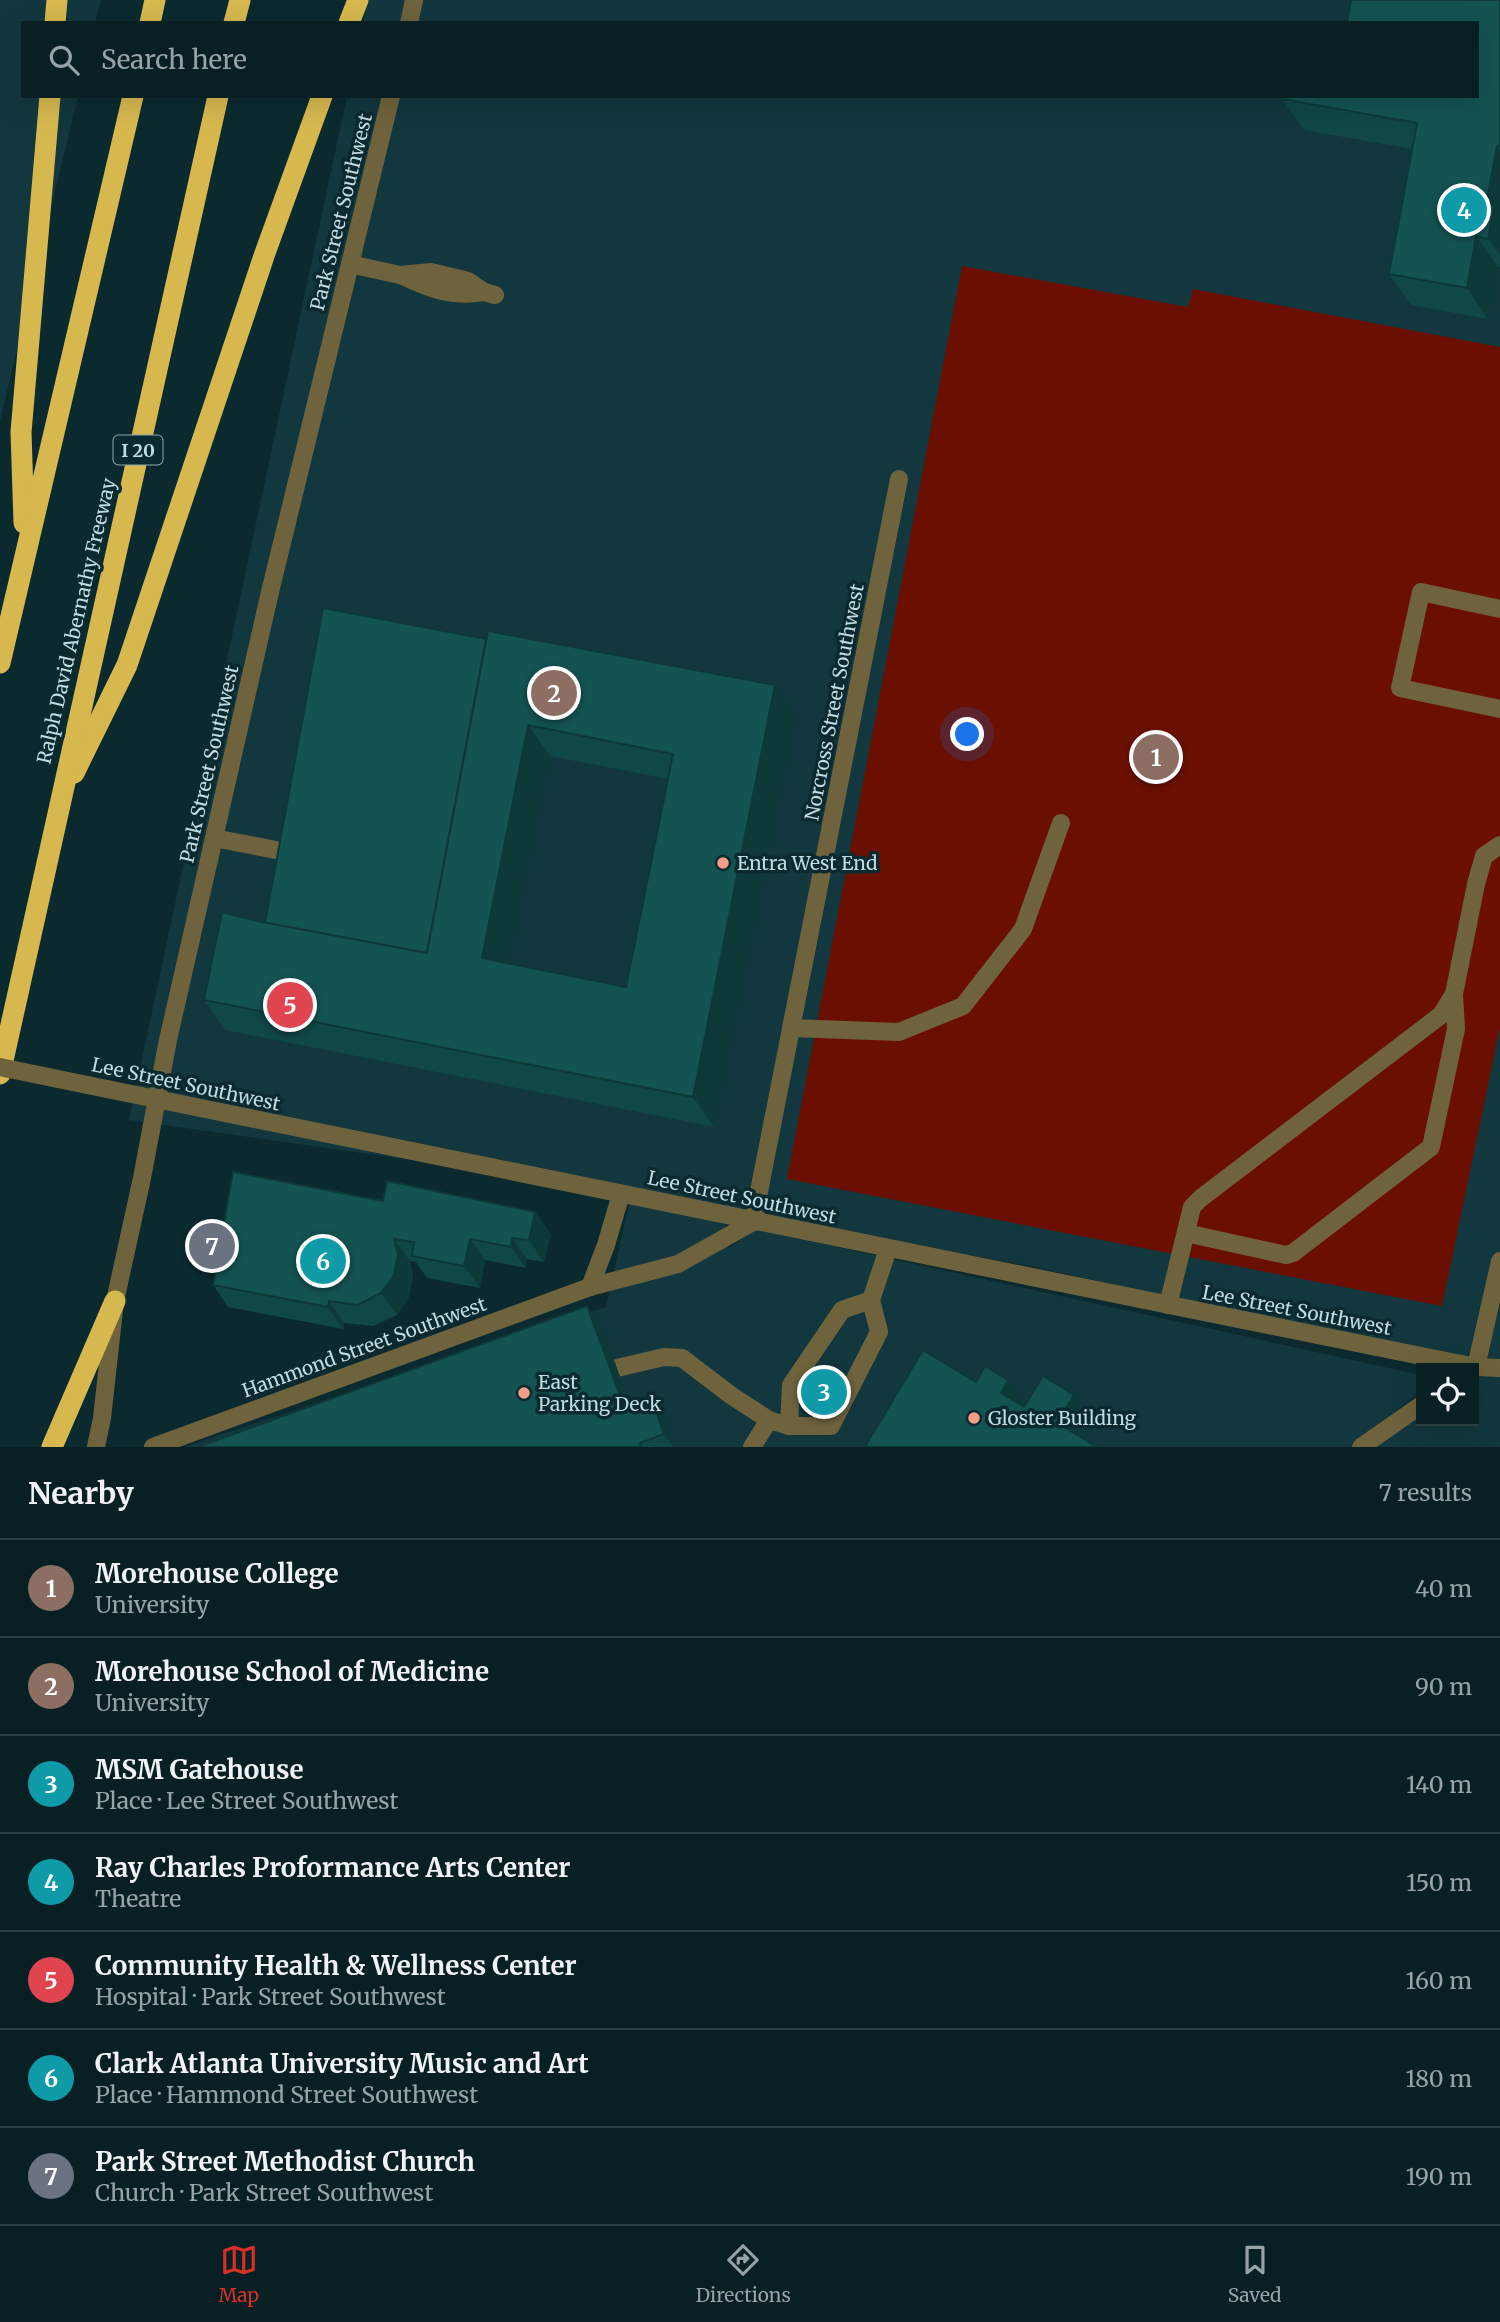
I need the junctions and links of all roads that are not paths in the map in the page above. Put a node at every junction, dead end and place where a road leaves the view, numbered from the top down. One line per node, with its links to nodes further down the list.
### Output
1 (57, 0): 6 (highway)
2 (155, 0): 7 (highway)
3 (240, 0): 8 (highway)
4 (358, 0): 9 (highway)
5 (414, 0): 10 (street)
6 (55, 21)
7 (150, 21)
8 (235, 21)
9 (350, 21)
10 (409, 21)
11 (50, 98): 19 (highway)
12 (132, 98): 19 (highway)
13 (218, 98): 23 (highway, Ralph David Abernathy Freeway / I 20)
14 (321, 98): 23 (highway)
15 (391, 98): 16 (street, Park Street Southwest)
16 (350, 264): 17 (street); 25 (street, Park Street Southwest)
17 (490, 294)
18 (899, 479): 29 (street, Norcross Street Southwest)
19 (25, 553): 21 (highway)
20 (1500, 609): 22 (street)
21 (0, 663)
22 (1500, 709)
23 (59, 803): 31 (highway, Ralph David Abernathy Freeway / I 20)
24 (1061, 823): 29 (street)
25 (214, 838): 27 (street); 32 (street, Park Street Southwest)
26 (1500, 845): 28 (street)
27 (286, 852)
28 (1454, 994): 35 (street); 35 (street)
29 (791, 1028): 34 (street, Norcross Street Southwest)
30 (0, 1067): 32 (street, Lee Street Southwest, bridge)
31 (0, 1074)
32 (157, 1100): 33 (street, Lee Street Southwest); 40 (street, Park Street Southwest)
33 (621, 1194): 34 (street, Lee Street Southwest); 38 (street)
34 (753, 1222): 36 (street, Lee Street Southwest); 38 (street, Hammond Street Southwest)
35 (1186, 1233): 41 (street)
36 (888, 1249): 39 (street); 41 (street, Lee Street Southwest)
37 (1500, 1261): 43 (street)
38 (590, 1287): 52 (street, Hammond Street Southwest)
39 (871, 1300): 49 (street); 49 (street)
40 (115, 1301): 50 (highway); 51 (street, Park Street Southwest)
41 (1167, 1305): 42 (street, Lee Street Southwest)
42 (1454, 1363)
43 (1475, 1363)
44 (1479, 1367): 46 (street, Lee Street Southwest)
45 (617, 1368): 48 (street)
46 (1500, 1368)
47 (1416, 1408): 54 (street)
48 (769, 1420): 49 (street); 53 (street)
49 (789, 1426)
50 (52, 1447)
51 (96, 1447)
52 (153, 1447)
53 (752, 1447)
54 (1361, 1447)

